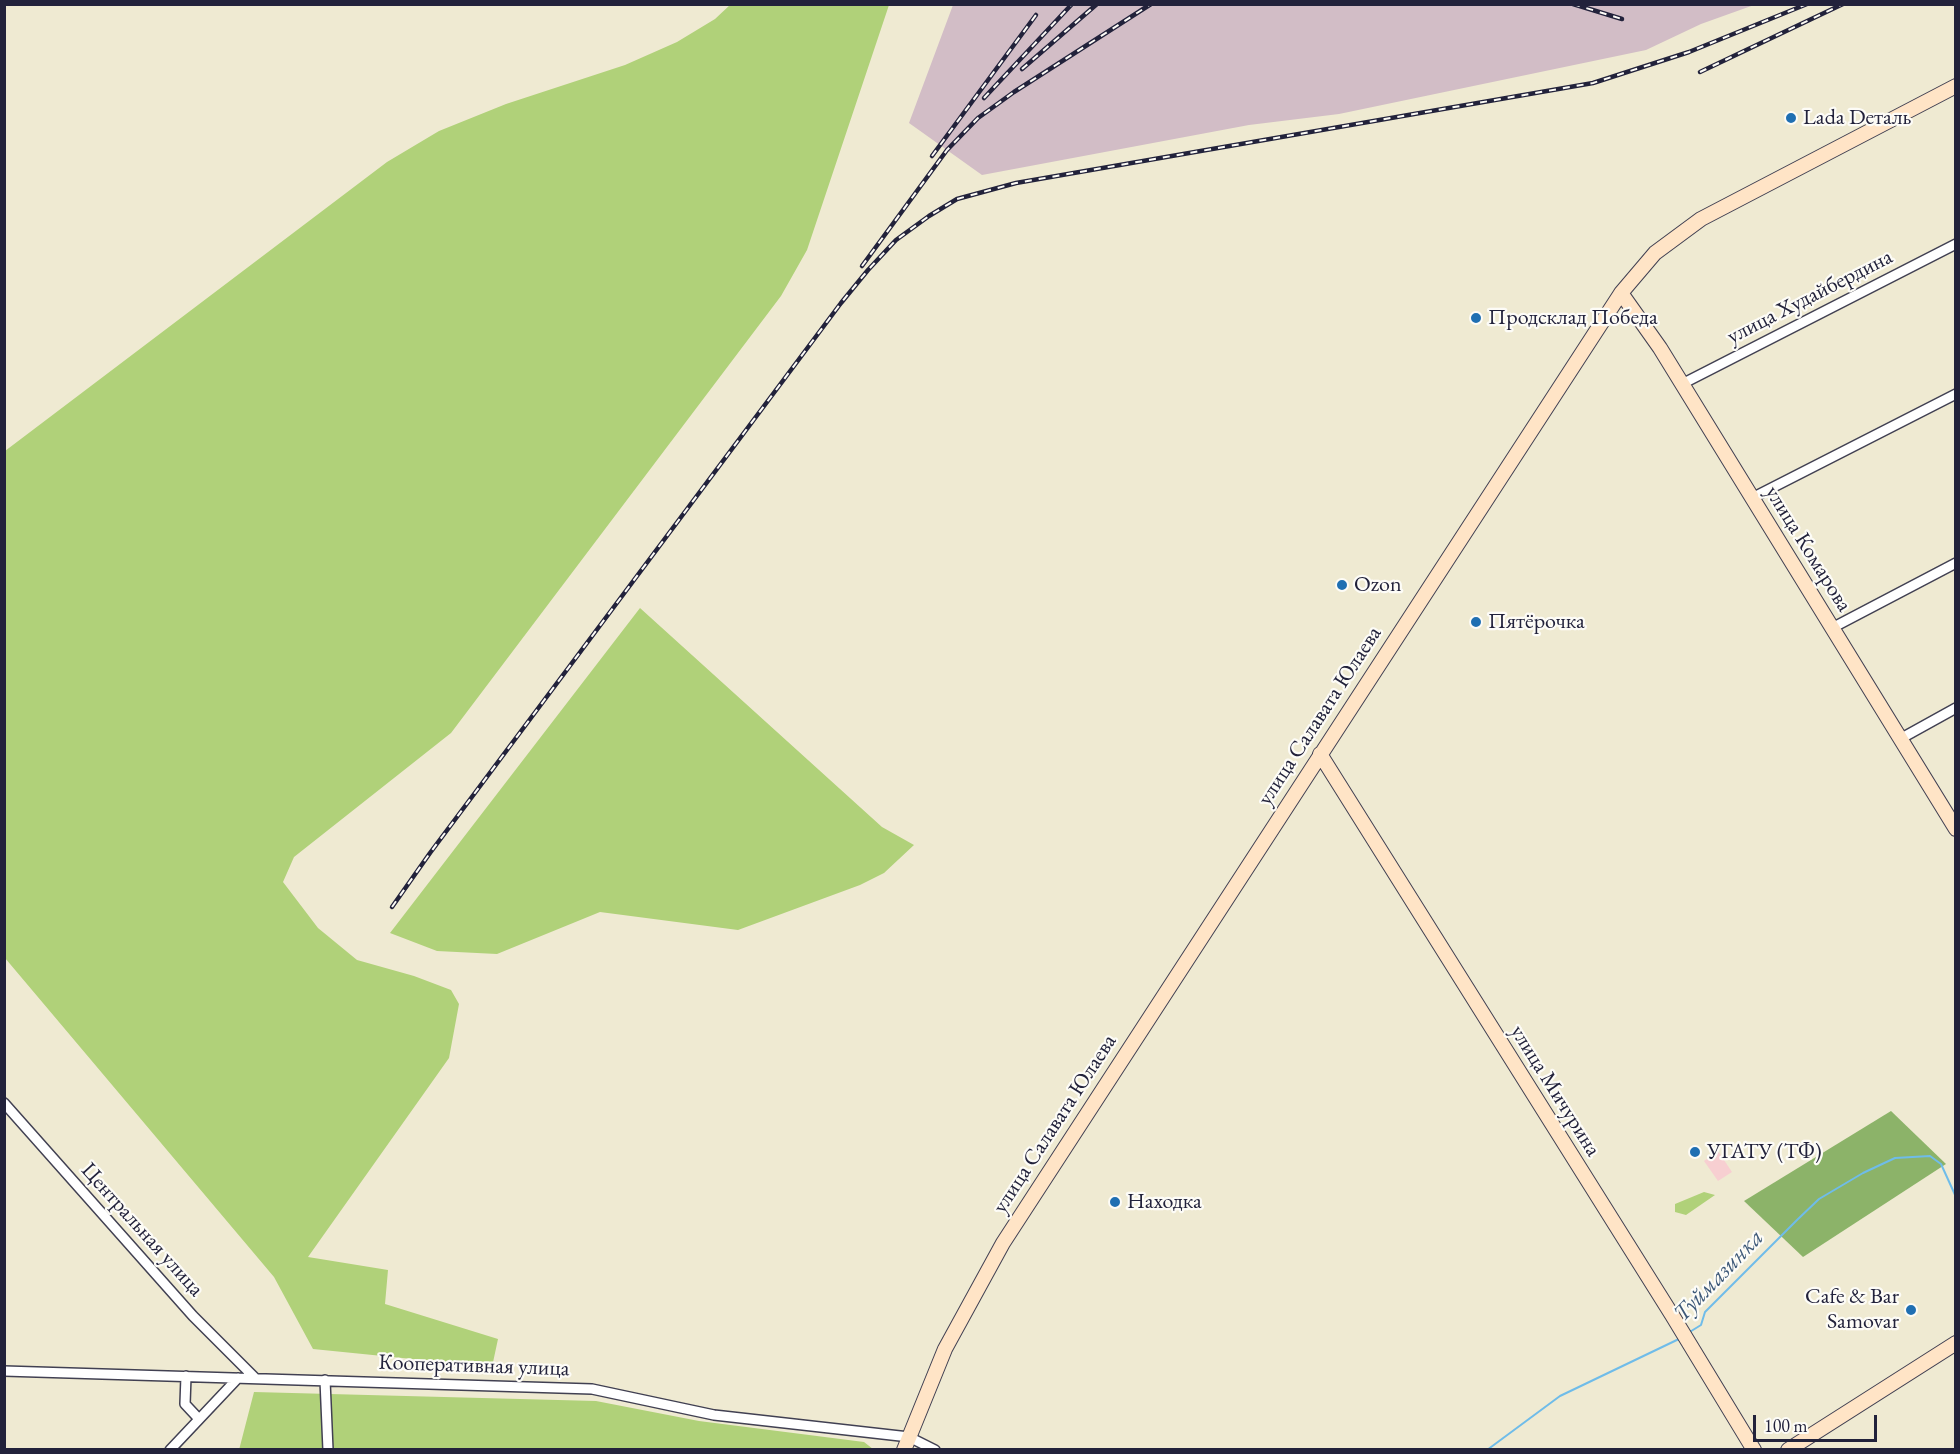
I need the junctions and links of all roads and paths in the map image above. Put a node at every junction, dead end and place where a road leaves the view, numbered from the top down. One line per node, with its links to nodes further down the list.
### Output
1 (1956, 87): 3 (street, улица Салавата Юлаева)
2 (1956, 244): 4 (street, улица Худайбердина)
3 (1621, 293): 4 (street, улица Комарова); 11 (street, улица Салавата Юлаева)
4 (1682, 384): 6 (street, улица Комарова)
5 (1956, 394): 6 (street)
6 (1752, 498): 8 (street, улица Комарова)
7 (1956, 562): 8 (street)
8 (1832, 628): 10 (street, улица Комарова)
9 (1956, 708): 10 (street)
10 (1900, 739): 12 (street, улица Комарова)
11 (1320, 754): 22 (street, улица Салавата Юлаева); 26 (street, улица Мичурина)
12 (1951, 811): 13 (street, улица Комарова)
13 (1956, 829)
14 (4, 1104): 19 (street, Центральная улица)
15 (1956, 1343): 27 (street)
16 (5, 1370): 17 (street, Кооперативная улица)
17 (186, 1376): 18 (street, Кооперативная улица); 21 (street)
18 (238, 1378): 19 (street, Кооперативная улица); 21 (street)
19 (255, 1378): 20 (street, Кооперативная улица)
20 (325, 1380): 22 (street, Кооперативная улица); 24 (street)
21 (199, 1419): 23 (street)
22 (906, 1443): 25 (street, Кооперативная улица)
23 (170, 1449)
24 (328, 1449)
25 (935, 1449)
26 (1754, 1449)
27 (1788, 1449)

